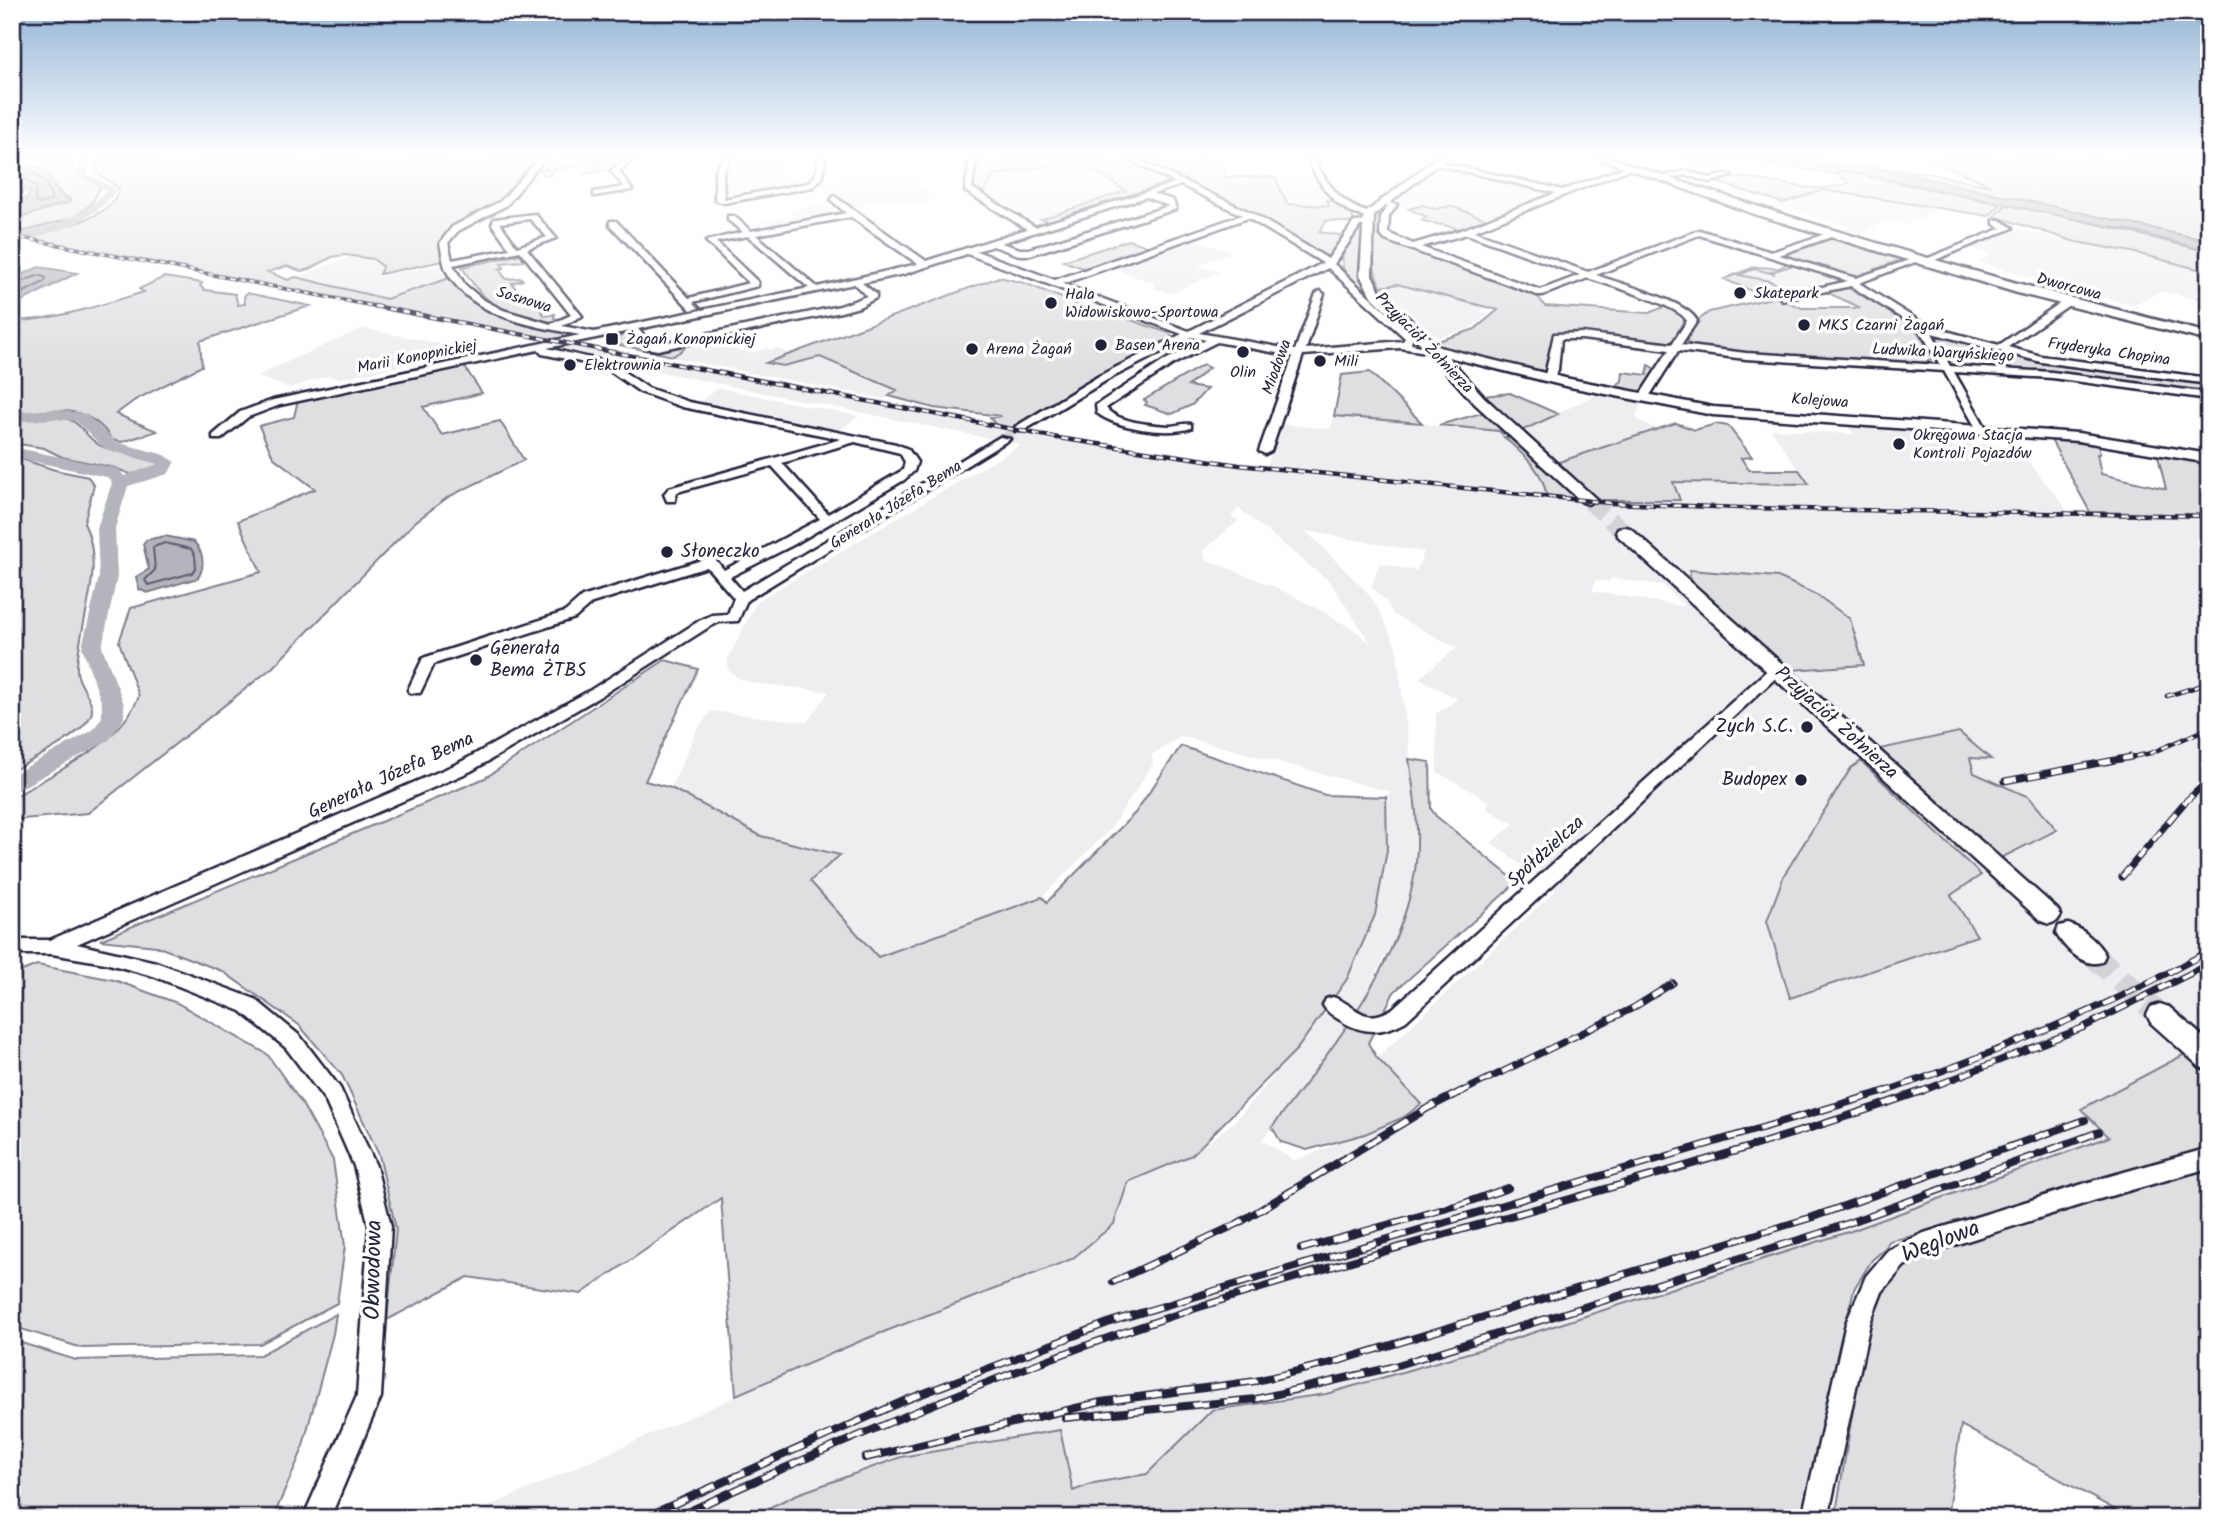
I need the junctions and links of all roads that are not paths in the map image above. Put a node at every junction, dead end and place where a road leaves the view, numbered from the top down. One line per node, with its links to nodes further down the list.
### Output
1 (458, 229): 27 (street)
2 (501, 229): 23 (street, Sosnowa)
3 (545, 229): 23 (street, Sosnowa)
4 (619, 229): 37 (street)
5 (743, 229): 19 (street)
6 (772, 229): 19 (street)
7 (874, 229): 29 (street)
8 (1104, 229): 21 (street)
9 (1209, 229): 33 (street)
10 (1273, 229): 28 (street)
11 (1354, 229): 28 (street)
12 (1363, 229): 51 (street, Przyjaciół Żołnierza)
13 (1384, 229): 22 (street)
14 (1471, 229): 18 (street)
15 (1817, 229): 20 (street, Dworcowa)
16 (2005, 229): 26 (street)
17 (1034, 230): 21 (street, Marii Konopnickiej)
18 (1467, 231): 22 (street); 30 (street)
19 (748, 234): 34 (street); 37 (street)
20 (1831, 234): 25 (street); 26 (street, Dworcowa)
21 (993, 243): 24 (street, Marii Konopnickiej)
22 (1413, 247): 30 (street)
23 (519, 249): 27 (street); 40 (street, Sosnowa)
24 (968, 251): 29 (street, Marii Konopnickiej); 33 (street)
25 (1771, 255): 30 (street); 32 (street)
26 (1920, 260): 32 (street); 38 (street, Dworcowa)
27 (448, 263): 40 (street, Sosnowa)
28 (1330, 263): 43 (street); 47 (street, Przyjaciół Żołnierza)
29 (925, 265): 31 (street, Marii Konopnickiej)
30 (1590, 275): 49 (street)
31 (856, 282): 34 (street, Marii Konopnickiej); 42 (street)
32 (1854, 282): 36 (street); 41 (street)
33 (1053, 285): 43 (street)
34 (816, 290): 39 (street, Marii Konopnickiej)
35 (1320, 294): 52 (street, Miodowa)
36 (1783, 298)
37 (687, 301): 39 (street)
38 (2066, 303): 45 (street, Dworcowa); 50 (street)
39 (700, 315): 42 (street, Marii Konopnickiej)
40 (554, 326): 44 (street, Sosnowa)
41 (1924, 328): 50 (street, Fryderyka Chopina); 53 (street)
42 (633, 329): 44 (street, Marii Konopnickiej)
43 (1189, 334): 46 (street); 60 (street)
44 (599, 336): 48 (street, Marii Konopnickiej)
45 (2209, 337)
46 (1215, 339): 52 (street); 58 (street)
47 (1400, 345): 51 (street); 52 (street)
48 (541, 348): 61 (street, Marii Konopnickiej); 62 (street, Generała Józefa Bema)
49 (1675, 348): 53 (street, Ludwika Waryńskiego); 54 (street, Ludwika Waryńskiego); 57 (street)
50 (2001, 348): 55 (street, Fryderyka Chopina)
51 (1434, 350): 54 (street, Kolejowa); 68 (street, Przyjaciół Żołnierza)
52 (1298, 354): 64 (street, Miodowa)
53 (1947, 369): 56 (street, Ludwika Waryńskiego); 59 (street)
54 (1548, 378): 57 (street, Kolejowa)
55 (2209, 381)
56 (2209, 396)
57 (1643, 398): 59 (street, Kolejowa)
58 (1187, 426)
59 (1981, 428): 65 (street, Kolejowa)
60 (1019, 429)
61 (217, 437)
62 (857, 439): 66 (street, Generała Józefa Bema); 69 (street, Generała Józefa Bema)
63 (1004, 439): 72 (street, Generała Józefa Bema)
64 (1265, 451)
65 (2209, 459)
66 (775, 461): 67 (street, Generała Józefa Bema); 69 (street, Generała Józefa Bema)
67 (671, 498)
68 (1588, 499)
69 (827, 520): 71 (street, Generała Józefa Bema)
70 (1624, 532): 73 (street, Przyjaciół Żołnierza)
71 (721, 576): 72 (street); 74 (street)
72 (741, 598): 78 (street, Generała Józefa Bema)
73 (1777, 669): 75 (street, Przyjaciół Żołnierza); 80 (street, Spółdzielcza)
74 (415, 690)
75 (2049, 915)
76 (2068, 933): 79 (street)
77 (12, 947): 78 (street, Obwodowa)
78 (52, 947): 84 (street, Obwodowa)
79 (2093, 955)
80 (1333, 1005)
81 (2160, 1014): 82 (street)
82 (2209, 1059)
83 (2209, 1158): 85 (street, Węglowa)
84 (316, 1518)
85 (1815, 1518)

